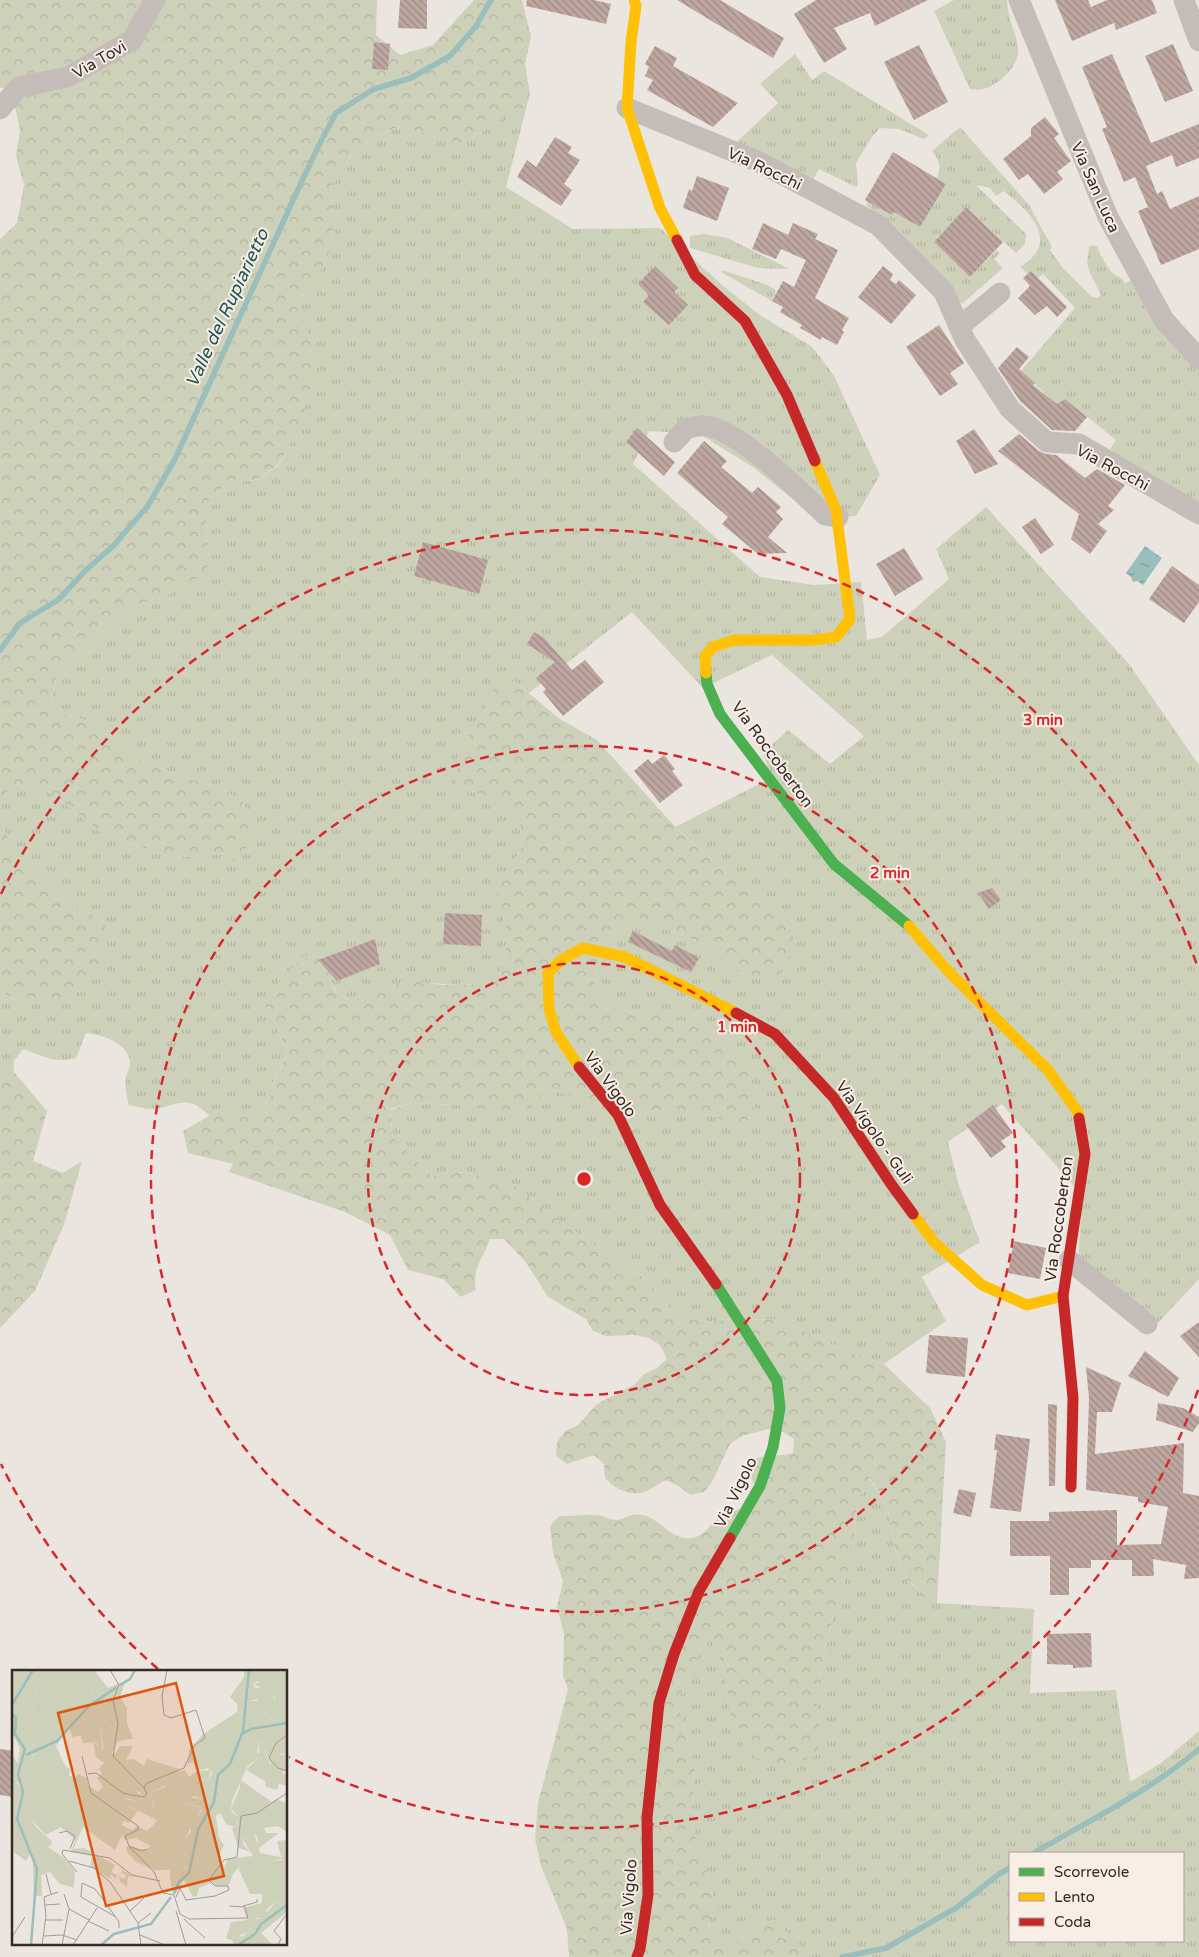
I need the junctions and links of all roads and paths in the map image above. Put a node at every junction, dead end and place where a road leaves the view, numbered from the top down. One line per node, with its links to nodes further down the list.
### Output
1 (155, 0): 7 (street, Via Tovi)
2 (634, 0): 6 (street)
3 (1019, 0): 10 (street, Via San Luca)
4 (1184, 0): 5 (street)
5 (1199, 41)
6 (627, 108): 9 (street, Via Rocchi); 13 (street, Via Roccoberton)
7 (0, 109)
8 (1000, 293): 9 (street)
9 (959, 327): 12 (street, Via Rocchi)
10 (1199, 359)
11 (674, 442): 13 (street)
12 (1199, 514)
13 (838, 517): 15 (street, Via Roccoberton)
14 (556, 1032): 16 (street, Via Vigolo - Guli); 19 (street, Via Vigolo)
15 (1069, 1260): 16 (street, Via Roccoberton); 17 (street)
16 (1063, 1296): 18 (street, Via Roccoberton)
17 (1147, 1324)
18 (1071, 1487)
19 (637, 1957)

